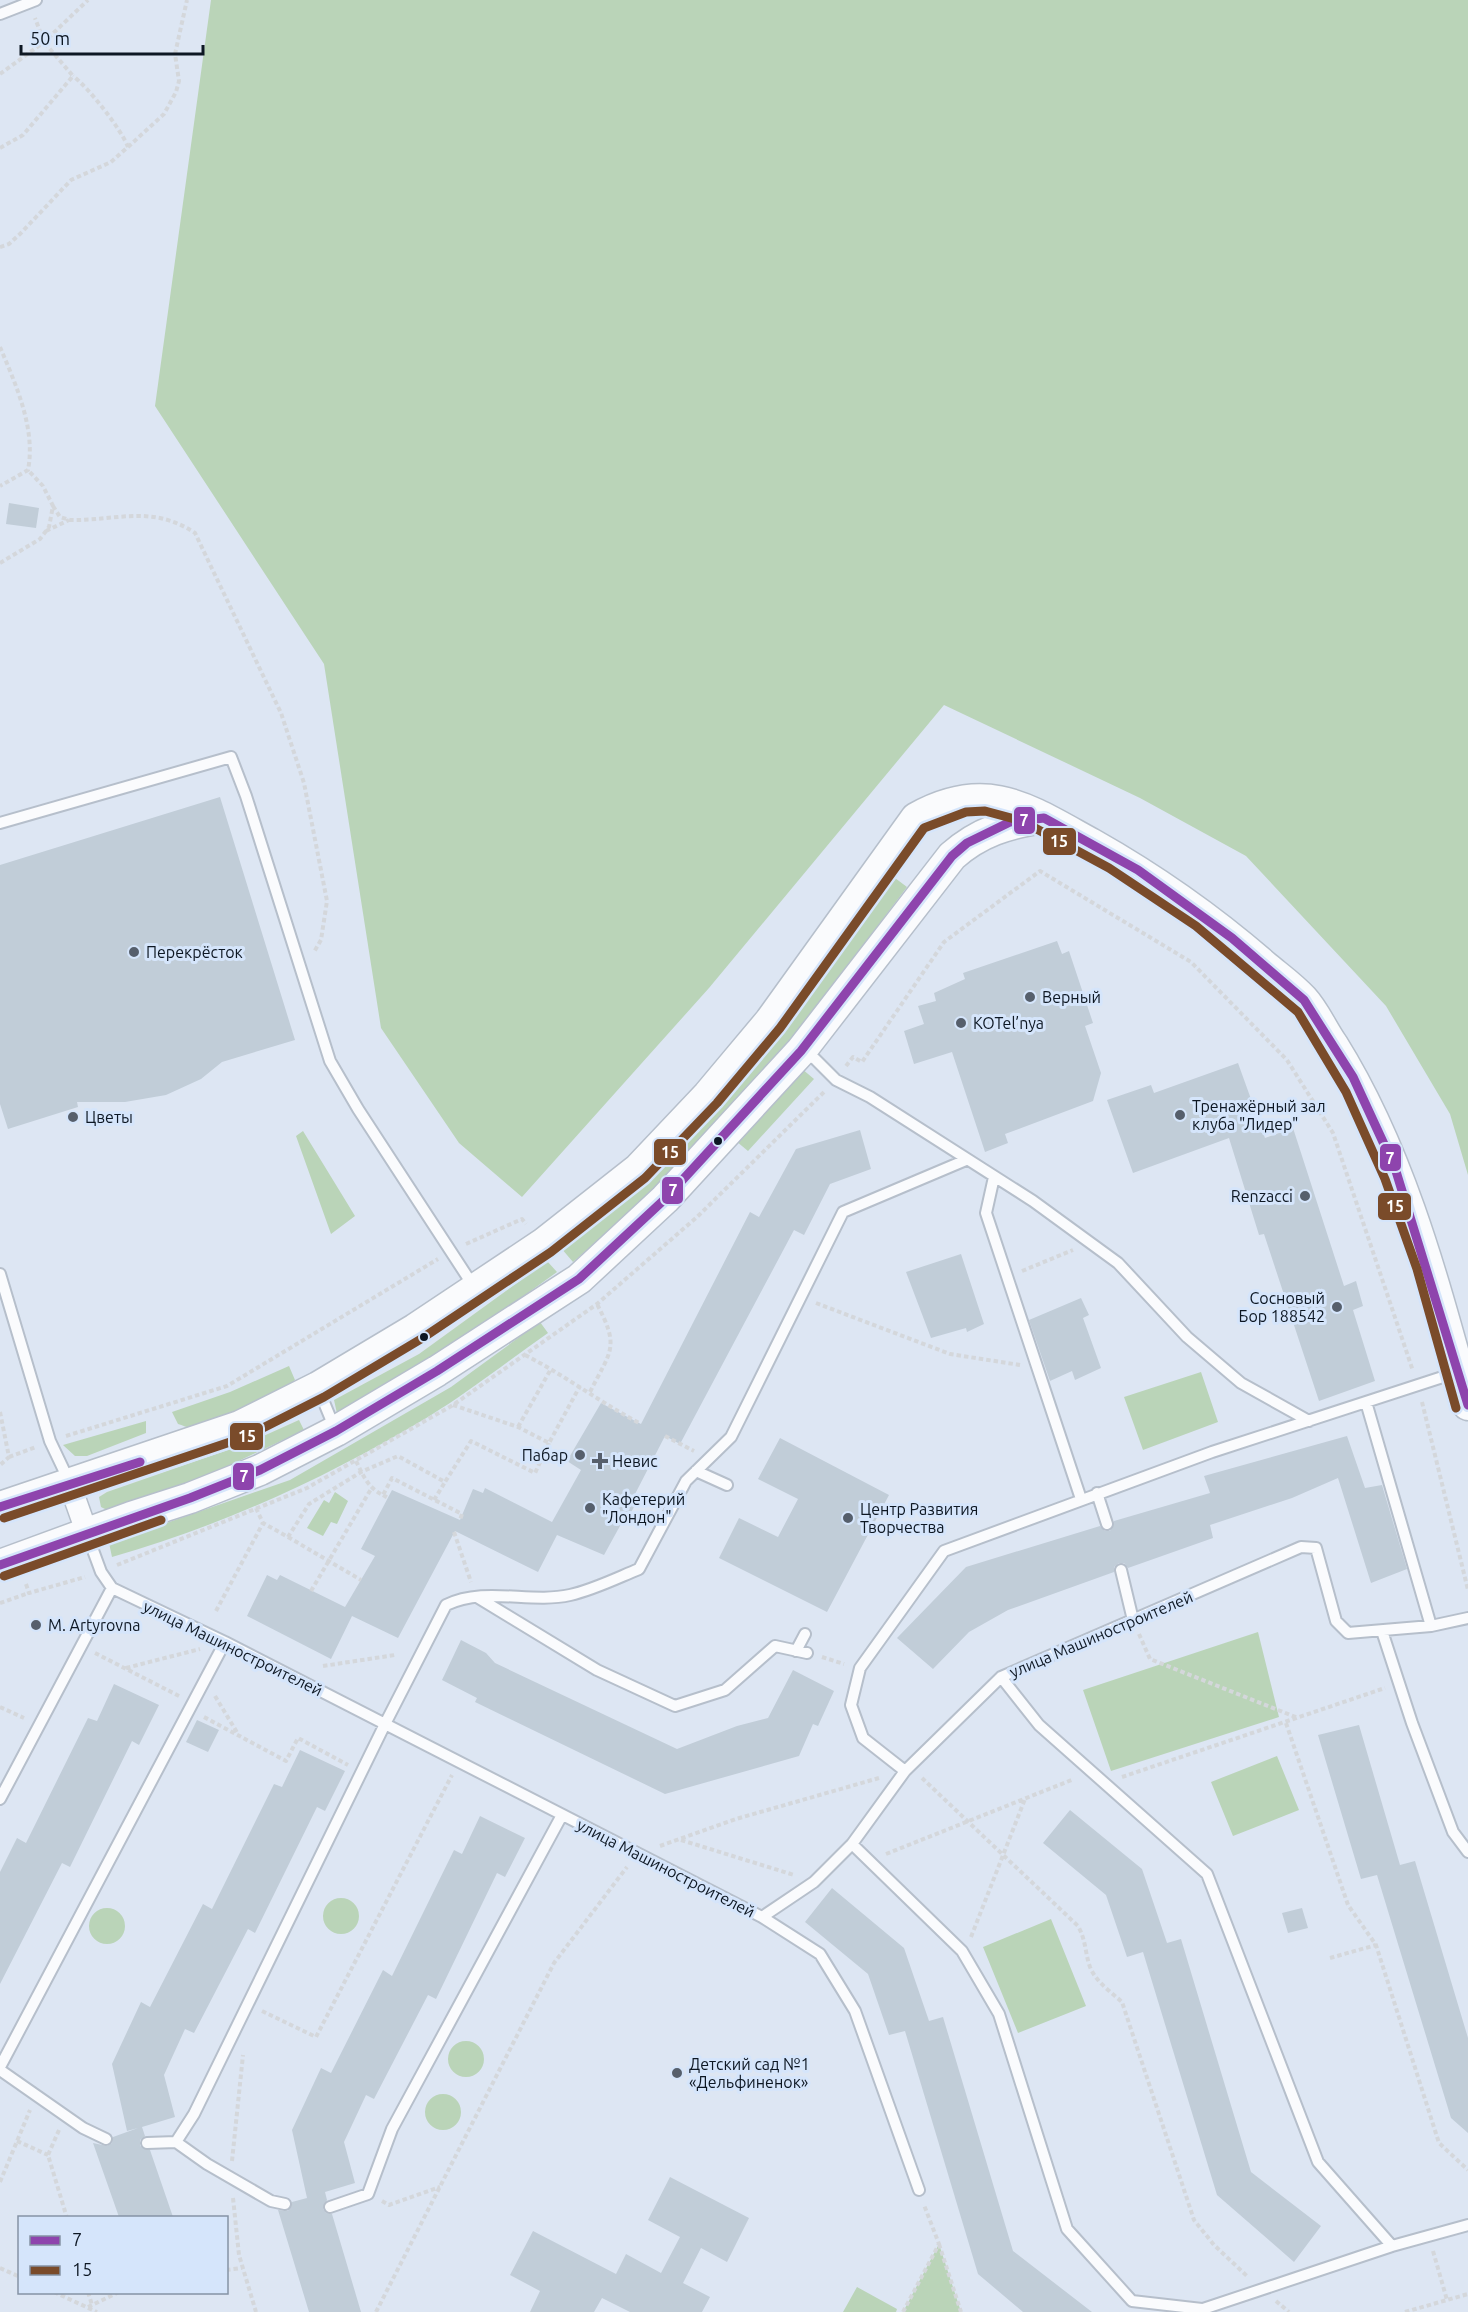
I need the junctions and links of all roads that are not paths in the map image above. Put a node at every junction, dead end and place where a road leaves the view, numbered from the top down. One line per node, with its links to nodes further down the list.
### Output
1 (32, 1): 2 (lane)
2 (0, 14)
3 (1044, 818): 5 (street); 9 (street); 10 (street)
4 (0, 823): 9 (lane)
5 (801, 1051): 6 (lane); 15 (street)
6 (966, 1160): 7 (lane); 16 (lane)
7 (994, 1177): 14 (lane); 20 (lane)
8 (0, 1274): 17 (lane)
9 (476, 1290): 11 (street)
10 (1458, 1371): 12 (lane); 13 (street)
11 (318, 1387): 15 (lane); 17 (street)
12 (1366, 1402): 14 (lane); 30 (lane)
13 (1468, 1405)
14 (1309, 1421): 19 (lane)
15 (336, 1431): 23 (street)
16 (696, 1471): 18 (lane); 27 (lane)
17 (70, 1485): 21 (street); 23 (street)
18 (726, 1485)
19 (1097, 1493): 20 (lane); 22 (lane)
20 (1081, 1499): 36 (lane)
21 (0, 1507)
22 (1107, 1524)
23 (87, 1533): 24 (street); 26 (lane)
24 (0, 1565)
25 (1120, 1570): 29 (lane)
26 (112, 1588): 33 (lane, улица Машиностроителей); 37 (lane)
27 (476, 1596): 32 (lane); 35 (lane)
28 (1468, 1618): 30 (lane, улица Машиностроителей)
29 (1133, 1620): 31 (lane, улица Машиностроителей); 34 (lane, улица Машиностроителей)
30 (1431, 1626): 31 (lane, улица Машиностроителей)
31 (1382, 1631): 40 (lane)
32 (805, 1634)
33 (225, 1642): 35 (lane, улица Машиностроителей); 42 (lane)
34 (1001, 1677): 36 (lane, улица Машиностроителей); 50 (lane)
35 (385, 1724): 38 (lane, улица Машиностроителей); 44 (lane)
36 (908, 1769): 39 (lane, улица Машиностроителей)
37 (0, 1799)
38 (562, 1815): 41 (lane, улица Машиностроителей); 48 (lane)
39 (852, 1844): 41 (lane, улица Машиностроителей); 51 (lane)
40 (1468, 1852)
41 (762, 1917): 46 (lane)
42 (0, 2069): 43 (lane)
43 (106, 2139)
44 (176, 2142): 45 (lane); 47 (lane)
45 (147, 2143)
46 (919, 2190)
47 (285, 2204)
48 (330, 2207)
49 (1468, 2225): 50 (lane)
50 (1392, 2246): 51 (lane)
51 (1198, 2311)

